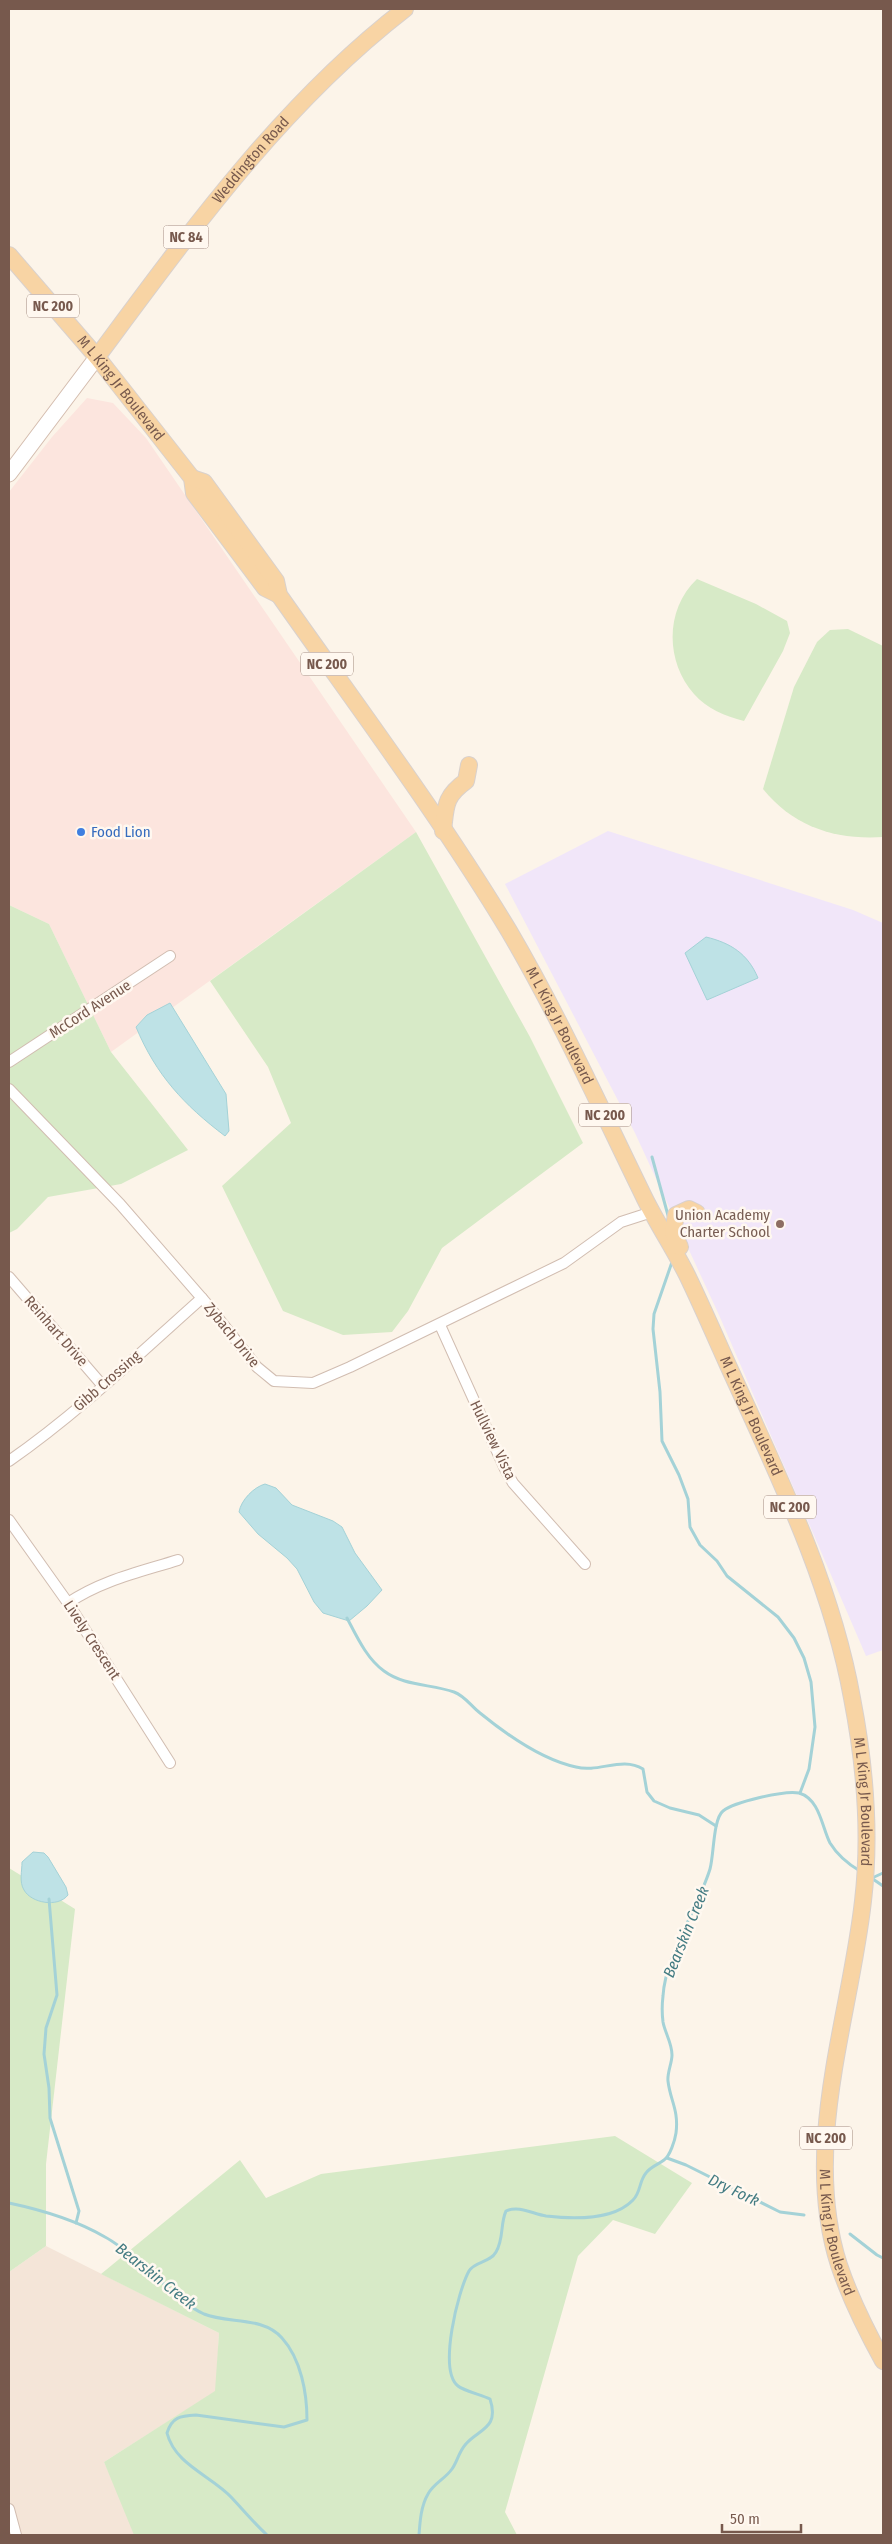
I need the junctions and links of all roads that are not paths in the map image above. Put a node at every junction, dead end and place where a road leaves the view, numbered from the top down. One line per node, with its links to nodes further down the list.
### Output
1 (406, 9): 3 (main road, Weddington Road / NC 84)
2 (9, 255): 3 (main road, M L King Jr Boulevard / NC 200)
3 (97, 356): 4 (main road, Weddington Road); 6 (main road, M L King Jr Boulevard / NC 200)
4 (9, 474)
5 (469, 765): 6 (main road)
6 (443, 831): 10 (main road, M L King Jr Boulevard / NC 200)
7 (170, 956): 8 (street, McCord Avenue)
8 (9, 1062)
9 (9, 1089): 13 (street, Zybach Drive)
10 (652, 1212): 14 (street, Zybach Drive); 17 (main road, M L King Jr Boulevard / NC 200)
11 (697, 1213): 17 (main road)
12 (9, 1277): 15 (street, Reinhart Drive)
13 (202, 1298): 14 (street, Zybach Drive); 15 (street, Gibb Crossing)
14 (440, 1325): 20 (street, Hullview Vista)
15 (103, 1386): 16 (street, Gibb Crossing)
16 (9, 1461)
17 (773, 1465): 23 (main road, M L King Jr Boulevard / NC 200)
18 (9, 1520): 21 (street, Lively Crescent)
19 (178, 1560): 21 (street)
20 (585, 1564)
21 (68, 1602): 22 (street, Lively Crescent)
22 (170, 1763)
23 (883, 2361)
24 (9, 2509): 25 (street)
25 (16, 2535)

